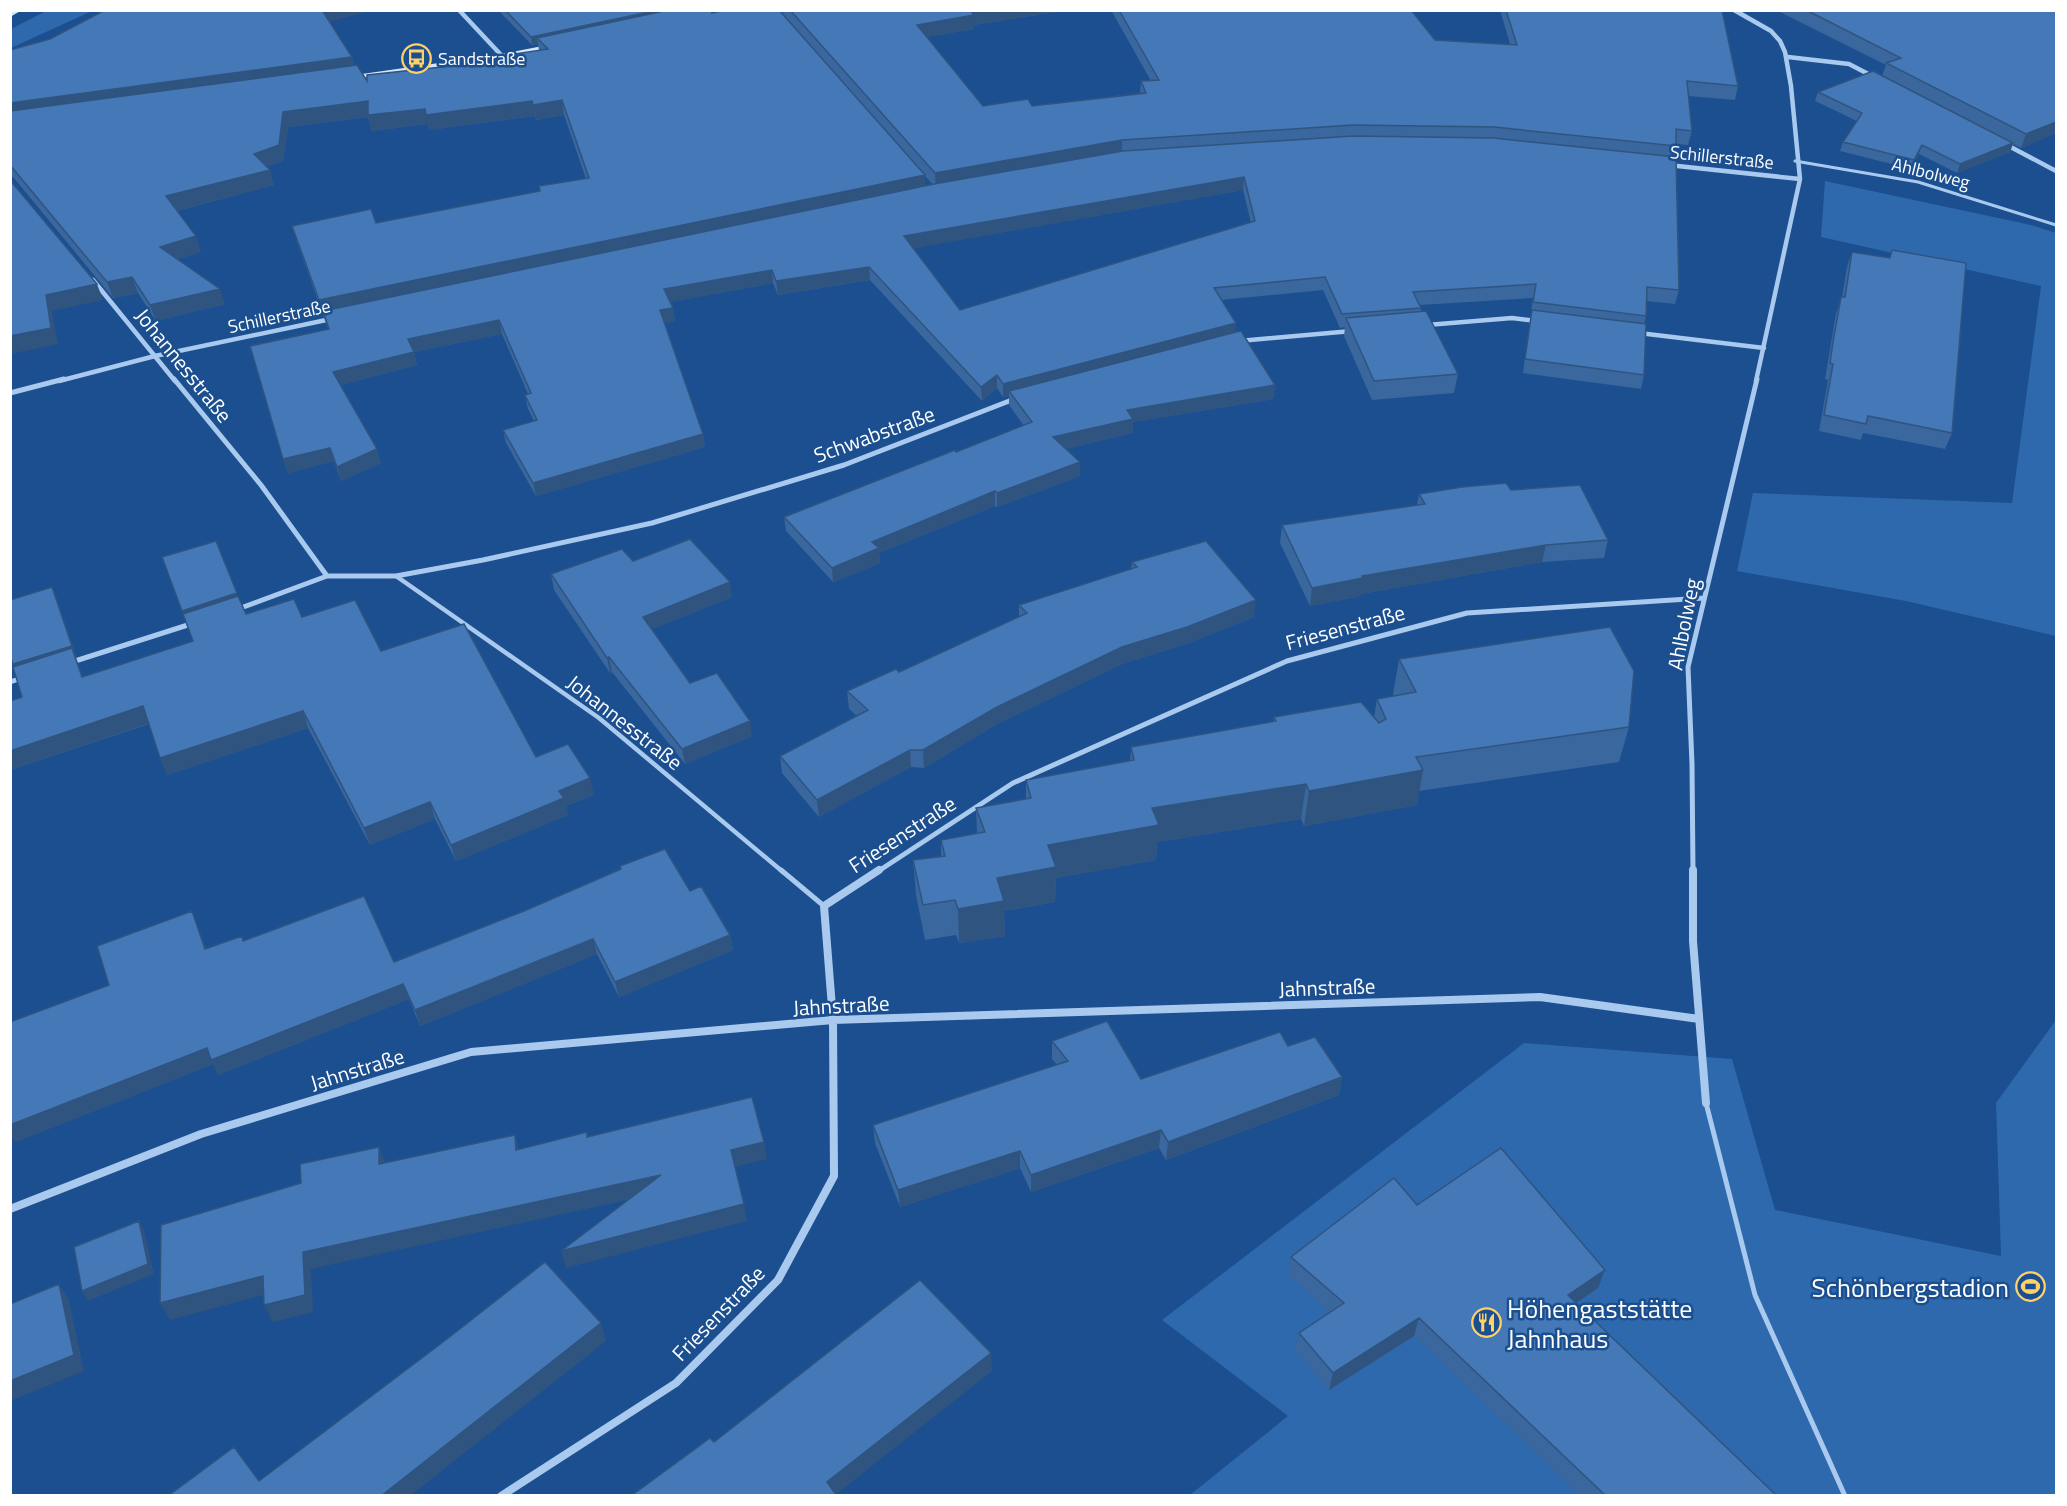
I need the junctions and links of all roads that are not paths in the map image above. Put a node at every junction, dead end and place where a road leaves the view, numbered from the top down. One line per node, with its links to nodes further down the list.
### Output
1 (19, 10): 4 (main road)
2 (459, 10): 6 (street)
3 (1734, 10): 7 (street)
4 (10, 15)
5 (559, 45): 6 (main road)
6 (502, 56): 8 (main road)
7 (1788, 57): 9 (street); 11 (street, Ahlbolweg)
8 (339, 80)
9 (1880, 80)
10 (1994, 139): 13 (street)
11 (1796, 161): 14 (street, Ahlbolweg); 15 (lane, Ahlbolweg)
12 (1658, 164): 14 (street, Schillerstraße)
13 (2056, 171)
14 (1800, 179): 23 (street, Ahlbolweg)
15 (2056, 225)
16 (90, 276): 24 (street, Johannesstraße)
17 (341, 317): 24 (street, Schillerstraße)
18 (1546, 322): 19 (street)
19 (1420, 326)
20 (1362, 331): 22 (street)
21 (1626, 332): 23 (street)
22 (1234, 341)
23 (1764, 348): 29 (street, Ahlbolweg)
24 (156, 356): 25 (street, Schillerstraße); 27 (street, Johannesstraße)
25 (10, 393)
26 (1021, 397): 28 (street, Schwabstraße)
27 (327, 576): 28 (street, Schwabstraße); 30 (street, Schwabstraße)
28 (396, 576): 35 (lane, Johannesstraße)
29 (1704, 598): 35 (street, Friesenstraße); 36 (street, Ahlbolweg)
30 (233, 611)
31 (199, 622): 32 (street)
32 (66, 664)
33 (33, 675): 34 (street)
34 (10, 682)
35 (824, 906): 37 (street, Friesenstraße)
36 (1699, 1019): 37 (street, Jahnstraße); 38 (street, Ahlbolweg)
37 (832, 1020): 39 (street, Jahnstraße); 40 (street, Friesenstraße)
38 (1706, 1103): 41 (lane)
39 (10, 1209)
40 (501, 1496)
41 (1845, 1496)

